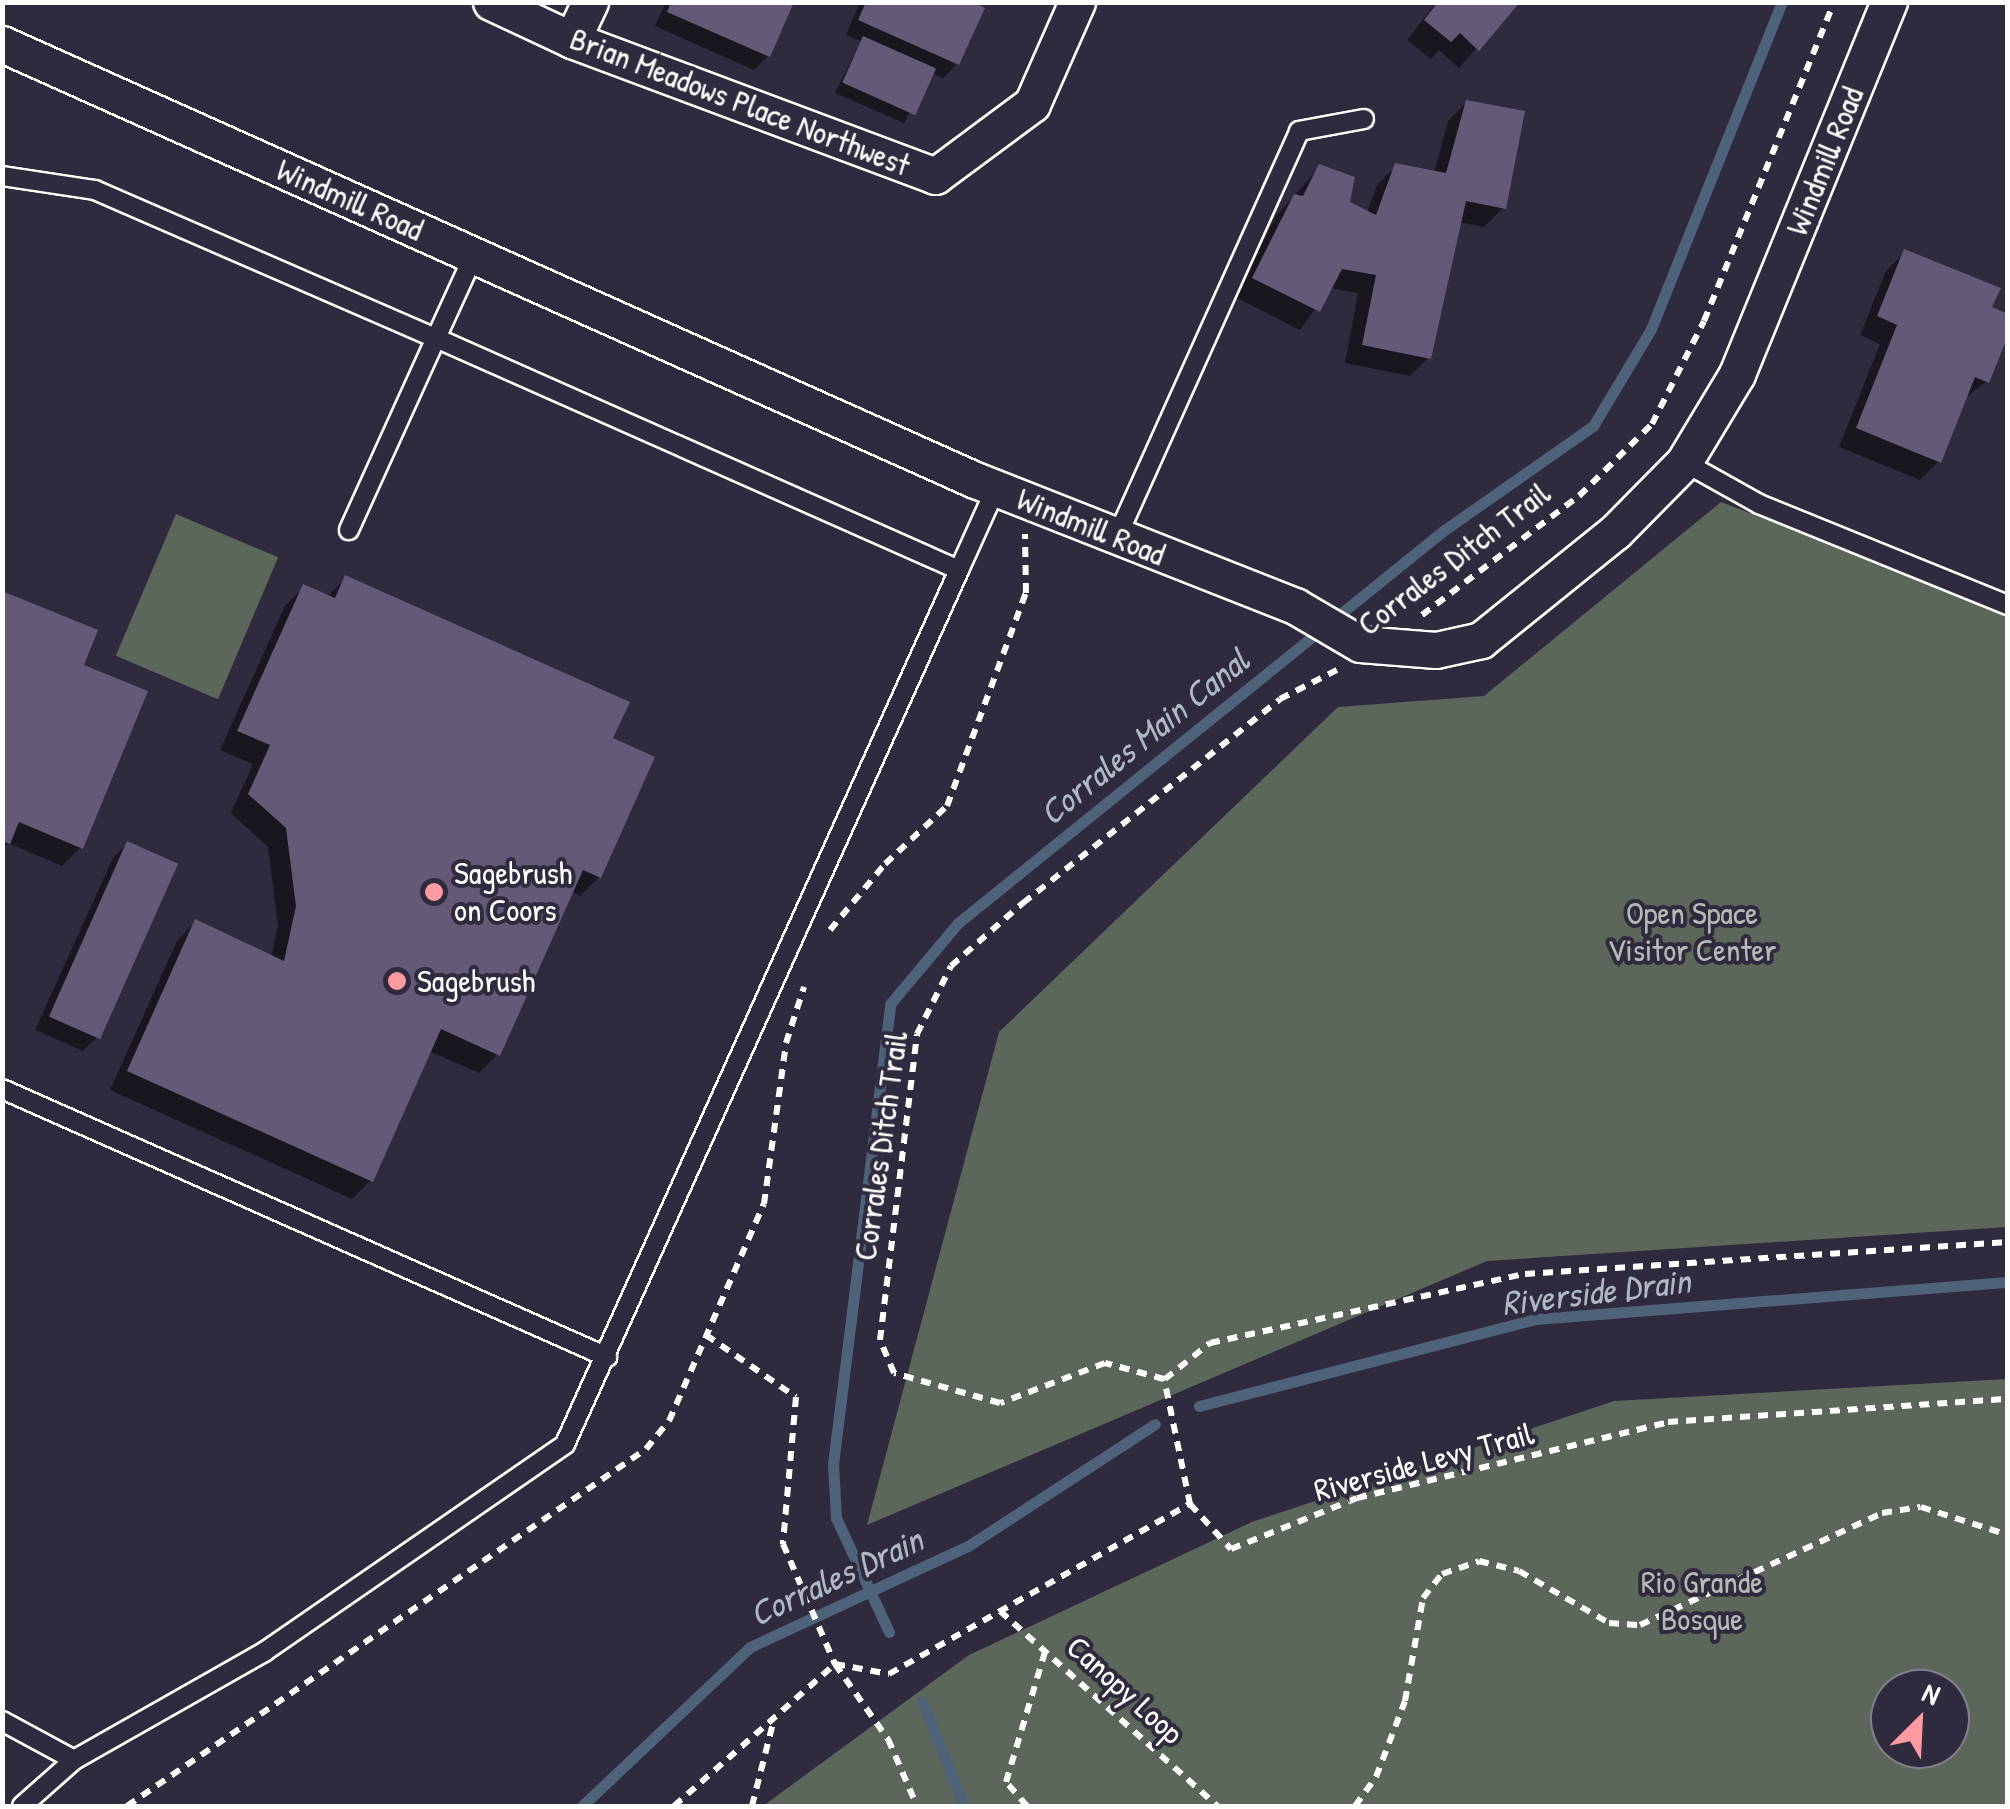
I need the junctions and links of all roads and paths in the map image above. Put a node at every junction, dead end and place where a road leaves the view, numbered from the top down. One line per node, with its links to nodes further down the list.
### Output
1 (490, 2): 6 (street, Brian Meadows Place Northwest)
2 (590, 2): 6 (street)
3 (1077, 2): 6 (street, Brian Meadows Place Northwest)
4 (1834, 2): 18 (path, Corrales Ditch Trail)
5 (1889, 2): 12 (street, Windmill Road)
6 (572, 40)
7 (2, 44): 10 (street, Windmill Road)
8 (1364, 119): 15 (lane)
9 (2, 176): 11 (lane)
10 (474, 255): 11 (lane); 13 (street, Windmill Road)
11 (436, 338): 14 (lane); 16 (lane)
12 (1684, 462): 17 (lane); 18 (street, Windmill Road)
13 (996, 488): 15 (street, Windmill Road); 16 (lane)
14 (349, 530)
15 (1116, 539): 18 (street, Windmill Road)
16 (959, 570): 22 (lane)
17 (2008, 605)
18 (1373, 645): 23 (path, Corrales Ditch Trail)
19 (2, 1089): 22 (lane)
20 (2008, 1242): 23 (path)
21 (706, 1335): 29 (path)
22 (607, 1357): 32 (lane)
23 (1164, 1379): 25 (path)
24 (2008, 1399): 25 (path, Riverside Levy Trail)
25 (1190, 1504): 27 (path)
26 (2008, 1535): 39 (path)
27 (1000, 1611): 28 (path, Canopy Loop); 29 (path)
28 (1045, 1652): 37 (path); 38 (path, Canopy Loop)
29 (835, 1664): 30 (path); 36 (path)
30 (775, 1718): 34 (path); 35 (path)
31 (2, 1721): 32 (lane)
32 (74, 1760): 33 (lane)
33 (22, 1806)
34 (674, 1806)
35 (752, 1806)
36 (917, 1806)
37 (1027, 1806)
38 (1218, 1806)
39 (1355, 1806)

